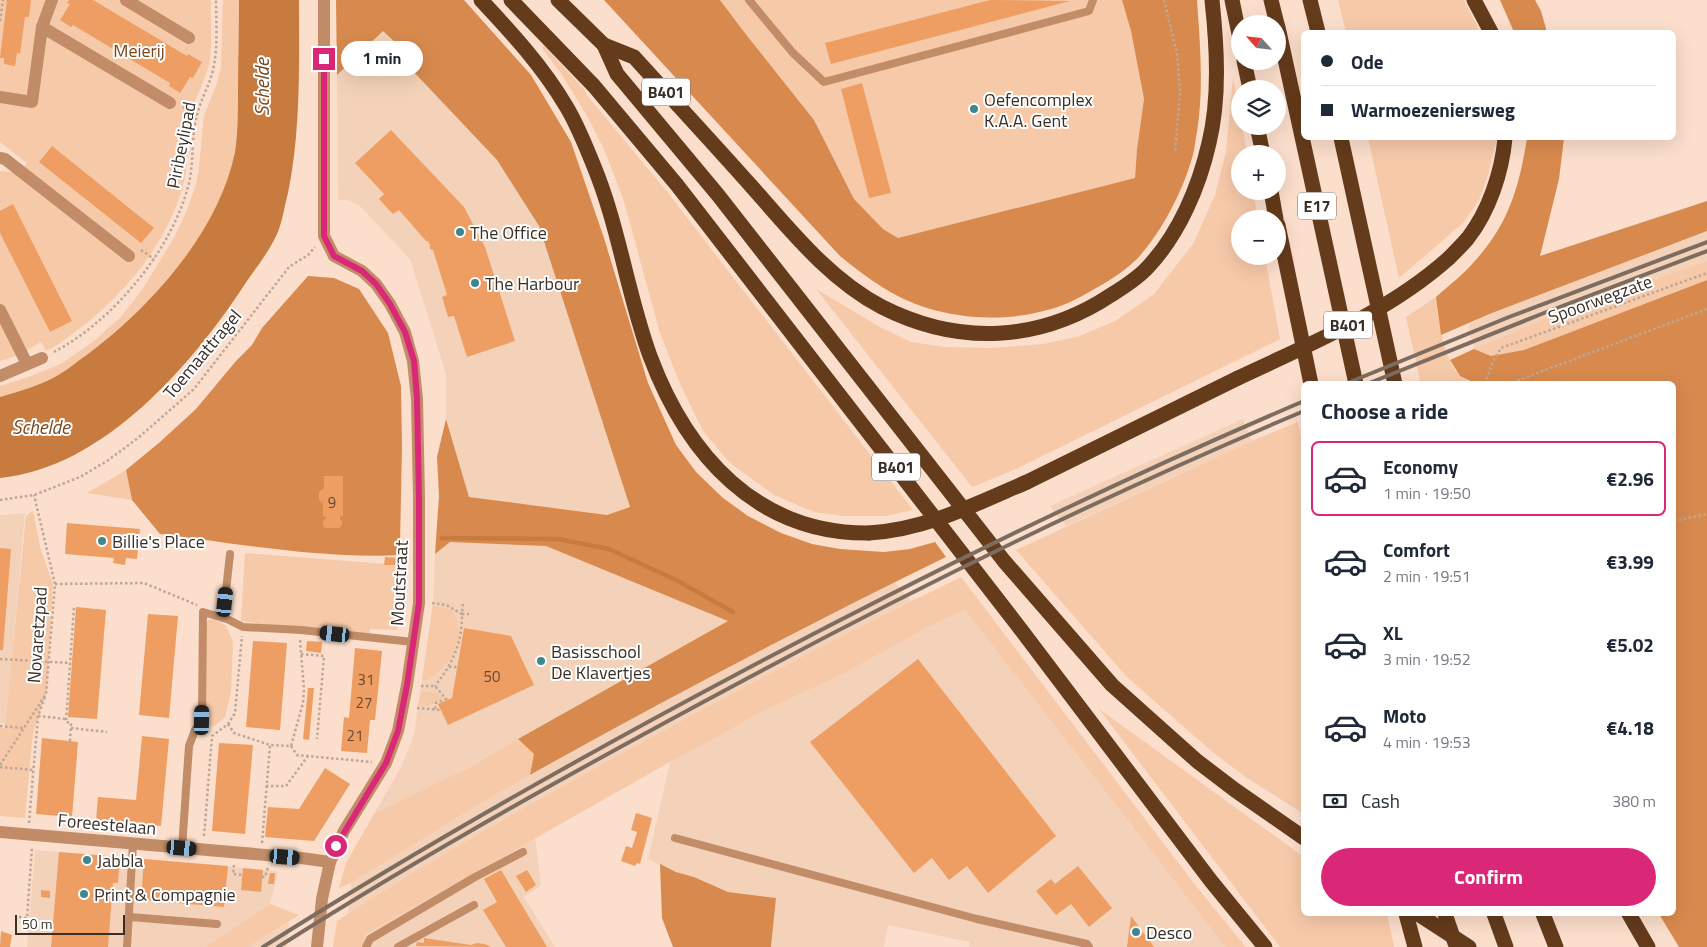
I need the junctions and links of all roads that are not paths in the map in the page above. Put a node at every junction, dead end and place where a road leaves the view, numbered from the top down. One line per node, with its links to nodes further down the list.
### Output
1 (52, 0): 16 (street)
2 (126, 0): 19 (street)
3 (324, 0): 40 (street, Moutstraat)
4 (482, 0): 27 (highway, B401, bridge)
5 (511, 0): 62 (highway, B401)
6 (558, 0): 20 (highway, B401)
7 (749, 0): 8 (lane)
8 (1093, 0)
9 (1212, 0): 20 (highway, B401)
10 (1232, 0): 14 (highway)
11 (1272, 0): 15 (highway, E17)
12 (1310, 0): 17 (highway)
13 (1474, 0): 18 (highway)
14 (1235, 15)
15 (1275, 15)
16 (42, 27): 22 (street); 23 (street)
17 (1318, 30)
18 (1490, 30)
19 (189, 38)
20 (604, 46): 42 (highway, B401)
21 (1286, 67): 24 (highway, E17)
22 (0, 97)
23 (170, 103)
24 (1301, 135)
25 (1302, 140): 36 (highway, E17)
26 (1341, 140): 37 (highway, E17)
27 (1505, 140)
28 (0, 158): 29 (street)
29 (129, 256)
30 (1286, 264): 35 (highway, E17)
31 (0, 310): 33 (street)
32 (42, 358): 33 (street)
33 (27, 364): 34 (street)
34 (0, 376)
35 (1310, 381)
36 (1355, 381)
37 (1395, 381)
38 (230, 554): 39 (lane)
39 (223, 618): 40 (lane); 45 (lane)
40 (413, 642): 47 (street, Moutstraat)
41 (0, 832): 44 (street, Foreestelaan)
42 (1301, 836)
43 (675, 838): 61 (lane)
44 (133, 843): 45 (street, Foreestelaan); 55 (lane)
45 (182, 848): 47 (street, Foreestelaan)
46 (523, 852): 59 (lane)
47 (330, 862): 58 (street, Moutstraat)
48 (474, 906): 60 (lane)
49 (1407, 916): 63 (highway)
50 (1421, 916): 65 (highway, bridge)
51 (1446, 916): 64 (highway)
52 (1495, 916): 66 (highway)
53 (1544, 916): 67 (highway)
54 (1630, 916): 68 (highway)
55 (130, 917): 56 (lane); 57 (lane)
56 (217, 924)
57 (127, 947)
58 (317, 947)
59 (366, 947)
60 (398, 947)
61 (1089, 947)
62 (1265, 947)
63 (1415, 947)
64 (1457, 947)
65 (1469, 947)
66 (1506, 947)
67 (1556, 947)
68 (1648, 947)

